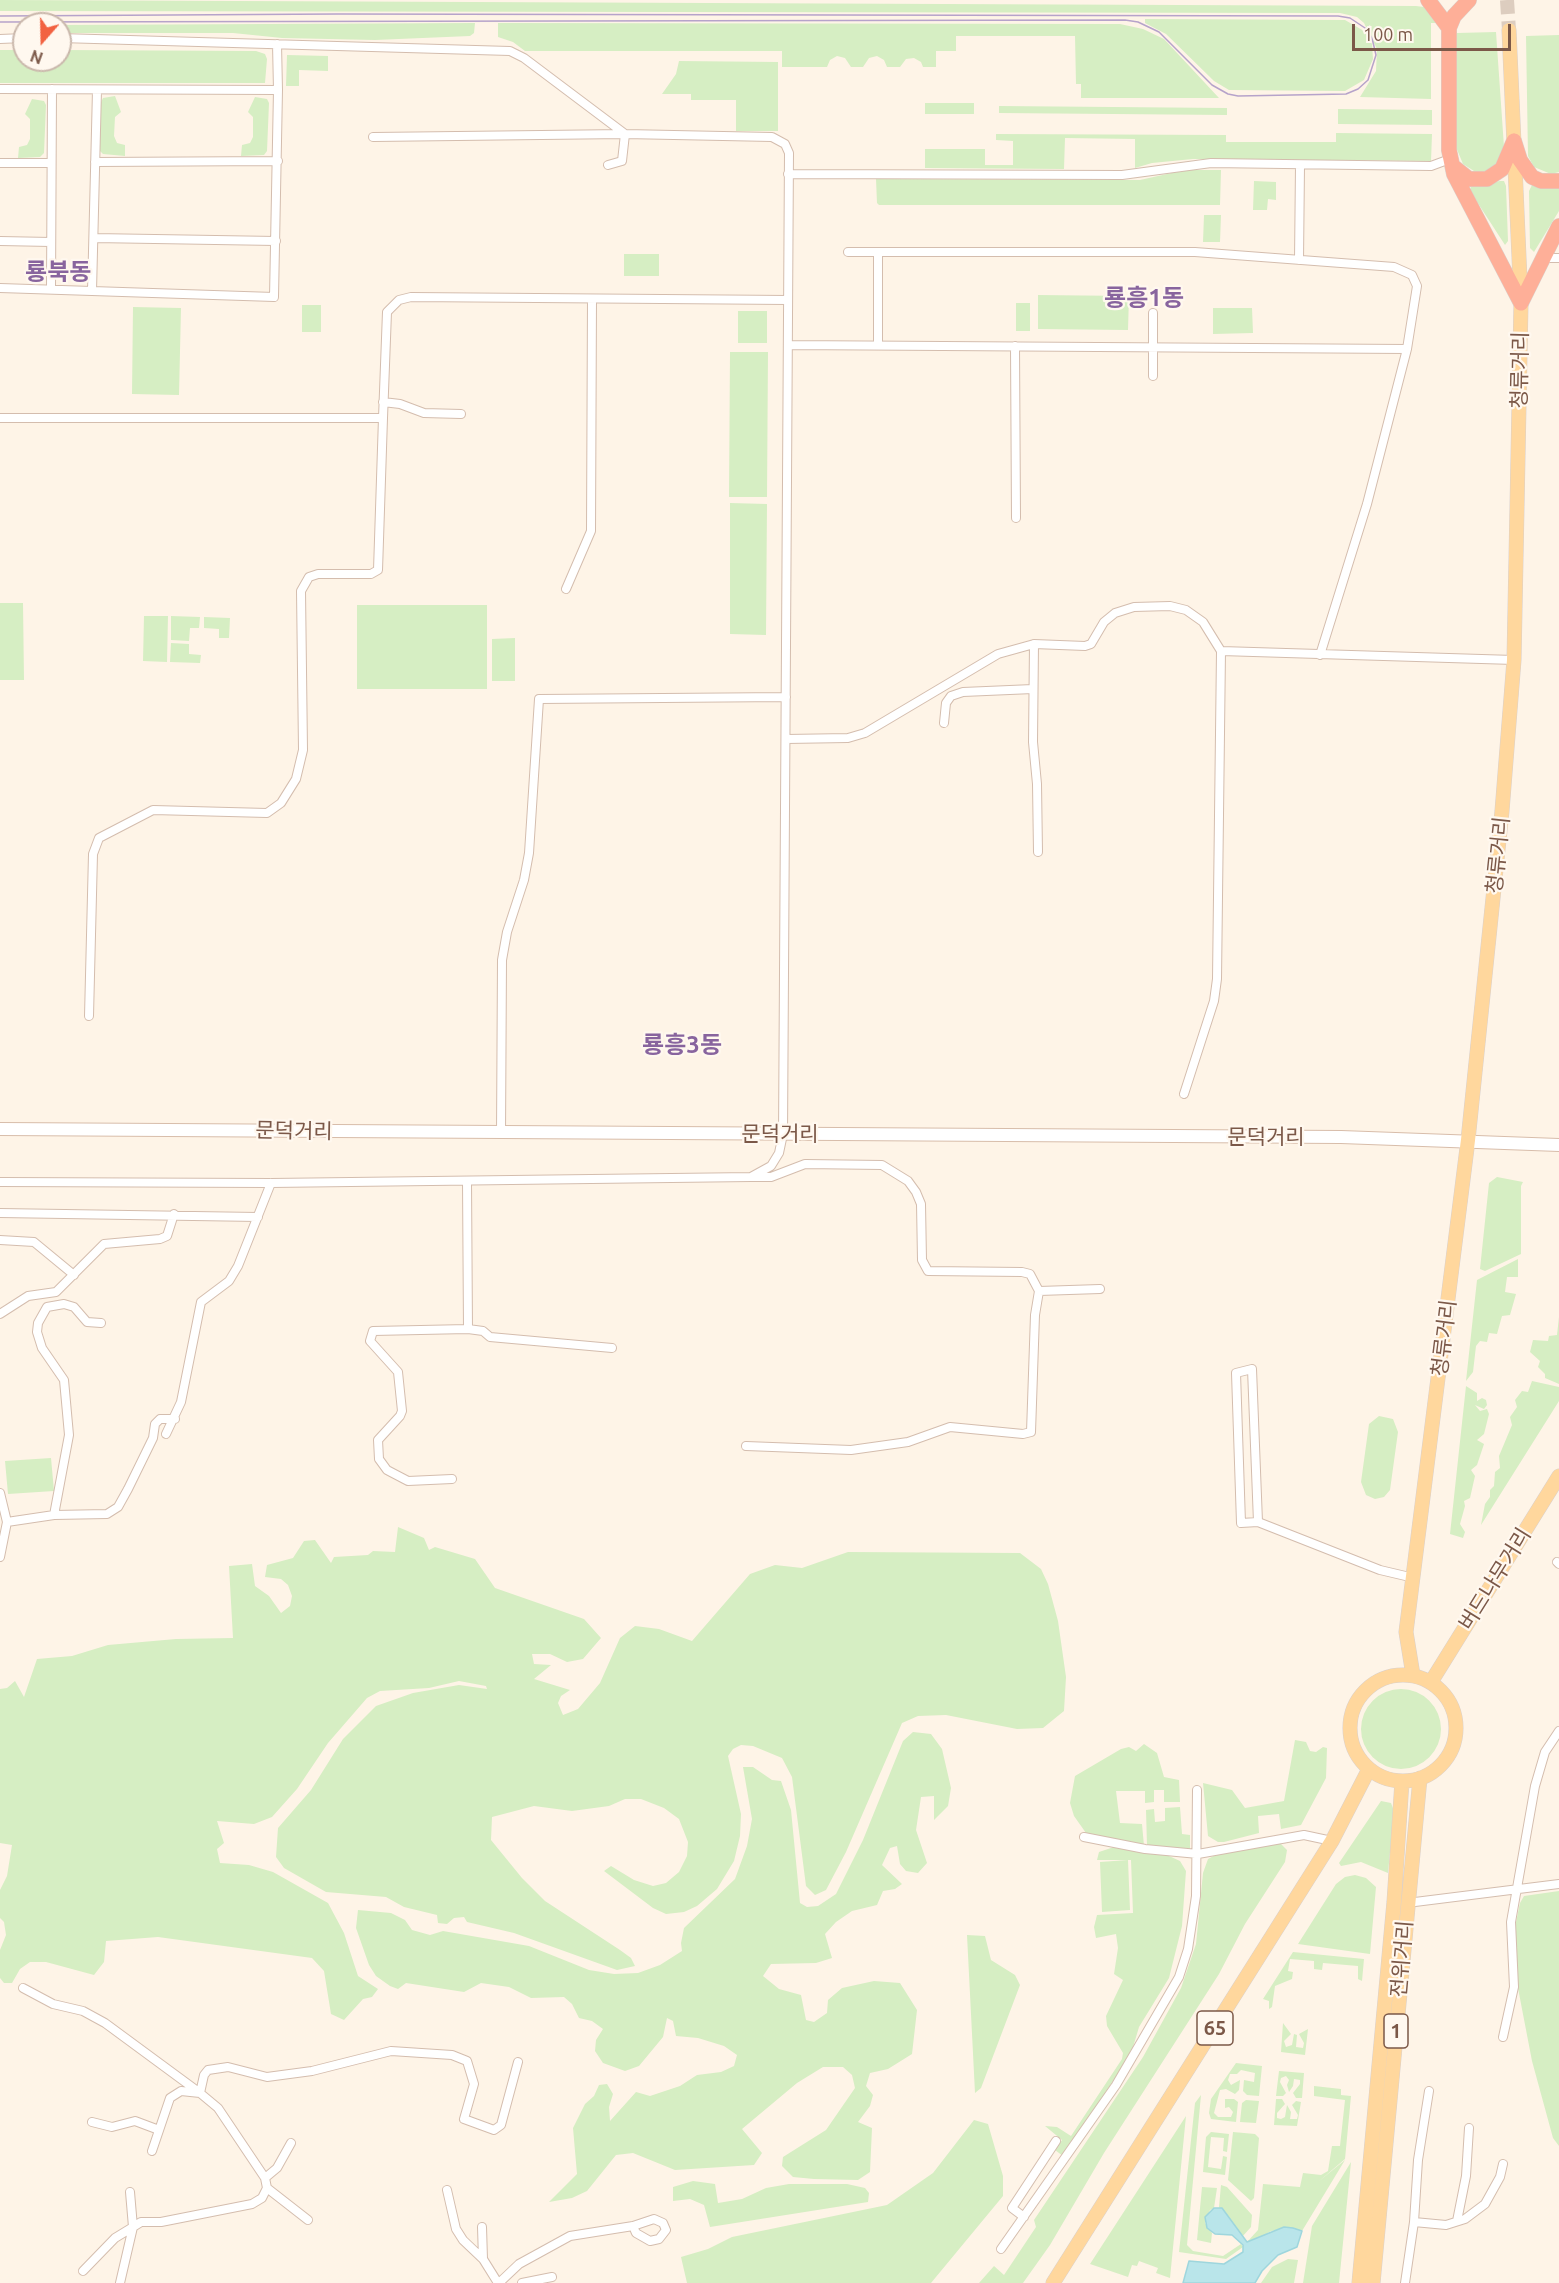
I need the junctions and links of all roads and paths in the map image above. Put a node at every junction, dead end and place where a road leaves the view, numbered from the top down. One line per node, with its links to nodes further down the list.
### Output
1 (1428, 0): 3 (highway)
2 (1469, 0): 3 (highway)
3 (1449, 28): 14 (highway)
4 (1509, 30): 13 (main road, 청류거리)
5 (72, 38): 6 (street)
6 (277, 44): 10 (street); 11 (street)
7 (0, 89): 8 (street)
8 (52, 89): 9 (street); 18 (street)
9 (97, 90): 10 (street); 16 (street)
10 (278, 90): 15 (street)
11 (625, 134): 12 (street); 19 (street); 21 (street)
12 (373, 137)
13 (1514, 141): 14 (highway); 22 (highway); 37 (main road, 청류거리)
14 (1450, 159): 20 (street); 37 (highway)
15 (278, 161): 16 (street); 25 (street)
16 (95, 162): 24 (street)
17 (0, 163): 18 (street)
18 (51, 163): 27 (street)
19 (608, 165)
20 (1300, 165): 21 (street); 31 (street)
21 (788, 174): 36 (street)
22 (1559, 181)
23 (1559, 226): 30 (highway)
24 (93, 238): 25 (street); 34 (street)
25 (276, 240): 34 (street)
26 (0, 241): 27 (street)
27 (51, 242): 33 (street)
28 (848, 252): 29 (street)
29 (878, 252): 31 (street); 40 (street)
30 (1551, 258): 37 (highway)
31 (1299, 260): 43 (street)
32 (0, 288): 33 (street)
33 (51, 289): 34 (street)
34 (92, 291)
35 (591, 298): 36 (street); 45 (street); 50 (street)
36 (788, 300): 39 (street)
37 (1521, 303): 54 (main road, 청류거리)
38 (1153, 313): 42 (street)
39 (788, 345): 40 (street); 56 (street)
40 (878, 345): 41 (street)
41 (1015, 346): 42 (street); 49 (street)
42 (1153, 346): 43 (street); 44 (street)
43 (1407, 349): 53 (street)
44 (1153, 376)
45 (383, 402): 46 (street); 48 (street)
46 (461, 414)
47 (0, 418): 48 (street)
48 (382, 418): 60 (street)
49 (1016, 518)
50 (566, 589)
51 (1034, 644): 52 (street); 55 (street); 58 (street)
52 (1221, 651): 53 (street); 61 (street)
53 (1320, 655): 54 (street)
54 (1514, 660): 65 (main road, 청류거리)
55 (1032, 689): 57 (street); 59 (street)
56 (786, 697): 58 (street); 63 (street)
57 (944, 723)
58 (786, 739): 64 (street)
59 (1038, 852)
60 (89, 1016)
61 (1184, 1094)
62 (0, 1129): 63 (main road, 문덕거리)
63 (501, 1133): 64 (main road, 문덕거리)
64 (783, 1134): 65 (main road, 문덕거리); 67 (street)
65 (1468, 1140): 66 (main road, 문덕거리); 92 (main road, 청류거리)
66 (1559, 1145)
67 (751, 1177): 69 (street); 77 (street)
68 (0, 1182): 70 (street)
69 (467, 1182): 70 (street); 80 (street)
70 (271, 1184): 73 (street)
71 (0, 1213): 72 (street)
72 (174, 1214): 73 (street); 75 (street)
73 (258, 1217): 82 (street)
74 (0, 1240): 75 (street)
75 (74, 1275): 78 (street)
76 (1100, 1289): 77 (street)
77 (1039, 1291): 84 (street)
78 (0, 1314)
79 (101, 1323): 88 (street)
80 (468, 1329): 81 (street); 86 (street)
81 (612, 1348)
82 (175, 1419): 83 (street); 88 (street)
83 (166, 1434)
84 (746, 1446)
85 (1559, 1476): 94 (main road, 버드나무거리)
86 (452, 1479)
87 (0, 1493): 89 (street)
88 (54, 1515): 89 (street)
89 (7, 1522): 91 (street)
90 (1258, 1522): 90 (street); 92 (street)
91 (0, 1557)
92 (1414, 1578): 93 (main road, 청류거리)
93 (1413, 1675): 94 (main road); 96 (main road)
94 (1431, 1682): 97 (main road)
95 (1559, 1731): 104 (street)
96 (1369, 1770): 98 (main road); 101 (main road, 65)
97 (1420, 1778): 98 (main road); 105 (main road, 전위거리 / 1)
98 (1402, 1781): 137 (main road, 전위거리 / 1)
99 (1197, 1790): 102 (street)
100 (1084, 1837): 102 (street)
101 (1332, 1840): 102 (street); 136 (main road, 65)
102 (1198, 1854): 122 (street)
103 (1559, 1884): 104 (street)
104 (1516, 1888): 105 (street); 107 (street)
105 (1407, 1903): 138 (main road, 전위거리 / 1)
106 (23, 1988): 110 (street)
107 (1503, 2037)
108 (518, 2062): 110 (street)
109 (1429, 2091): 125 (street)
110 (200, 2093): 113 (street); 118 (street)
111 (93, 2122): 113 (street)
112 (1469, 2128): 124 (street)
113 (159, 2130): 116 (street)
114 (1056, 2141): 122 (street)
115 (291, 2142): 118 (street)
116 (152, 2151)
117 (1503, 2164): 124 (street)
118 (265, 2178): 119 (street)
119 (267, 2188): 123 (street); 127 (street)
120 (447, 2190): 130 (street)
121 (130, 2192): 127 (street)
122 (1024, 2217): 129 (street)
123 (308, 2220)
124 (1457, 2221): 125 (street)
125 (1414, 2222): 139 (street)
126 (633, 2226): 134 (street)
127 (133, 2227): 131 (street); 133 (street)
128 (482, 2227): 130 (street)
129 (1001, 2249)
130 (483, 2259): 134 (street)
131 (83, 2271)
132 (552, 2277): 135 (street)
133 (120, 2283)
134 (498, 2283)
135 (522, 2283)
136 (1053, 2283)
137 (1359, 2283)
138 (1373, 2283)
139 (1405, 2283)

